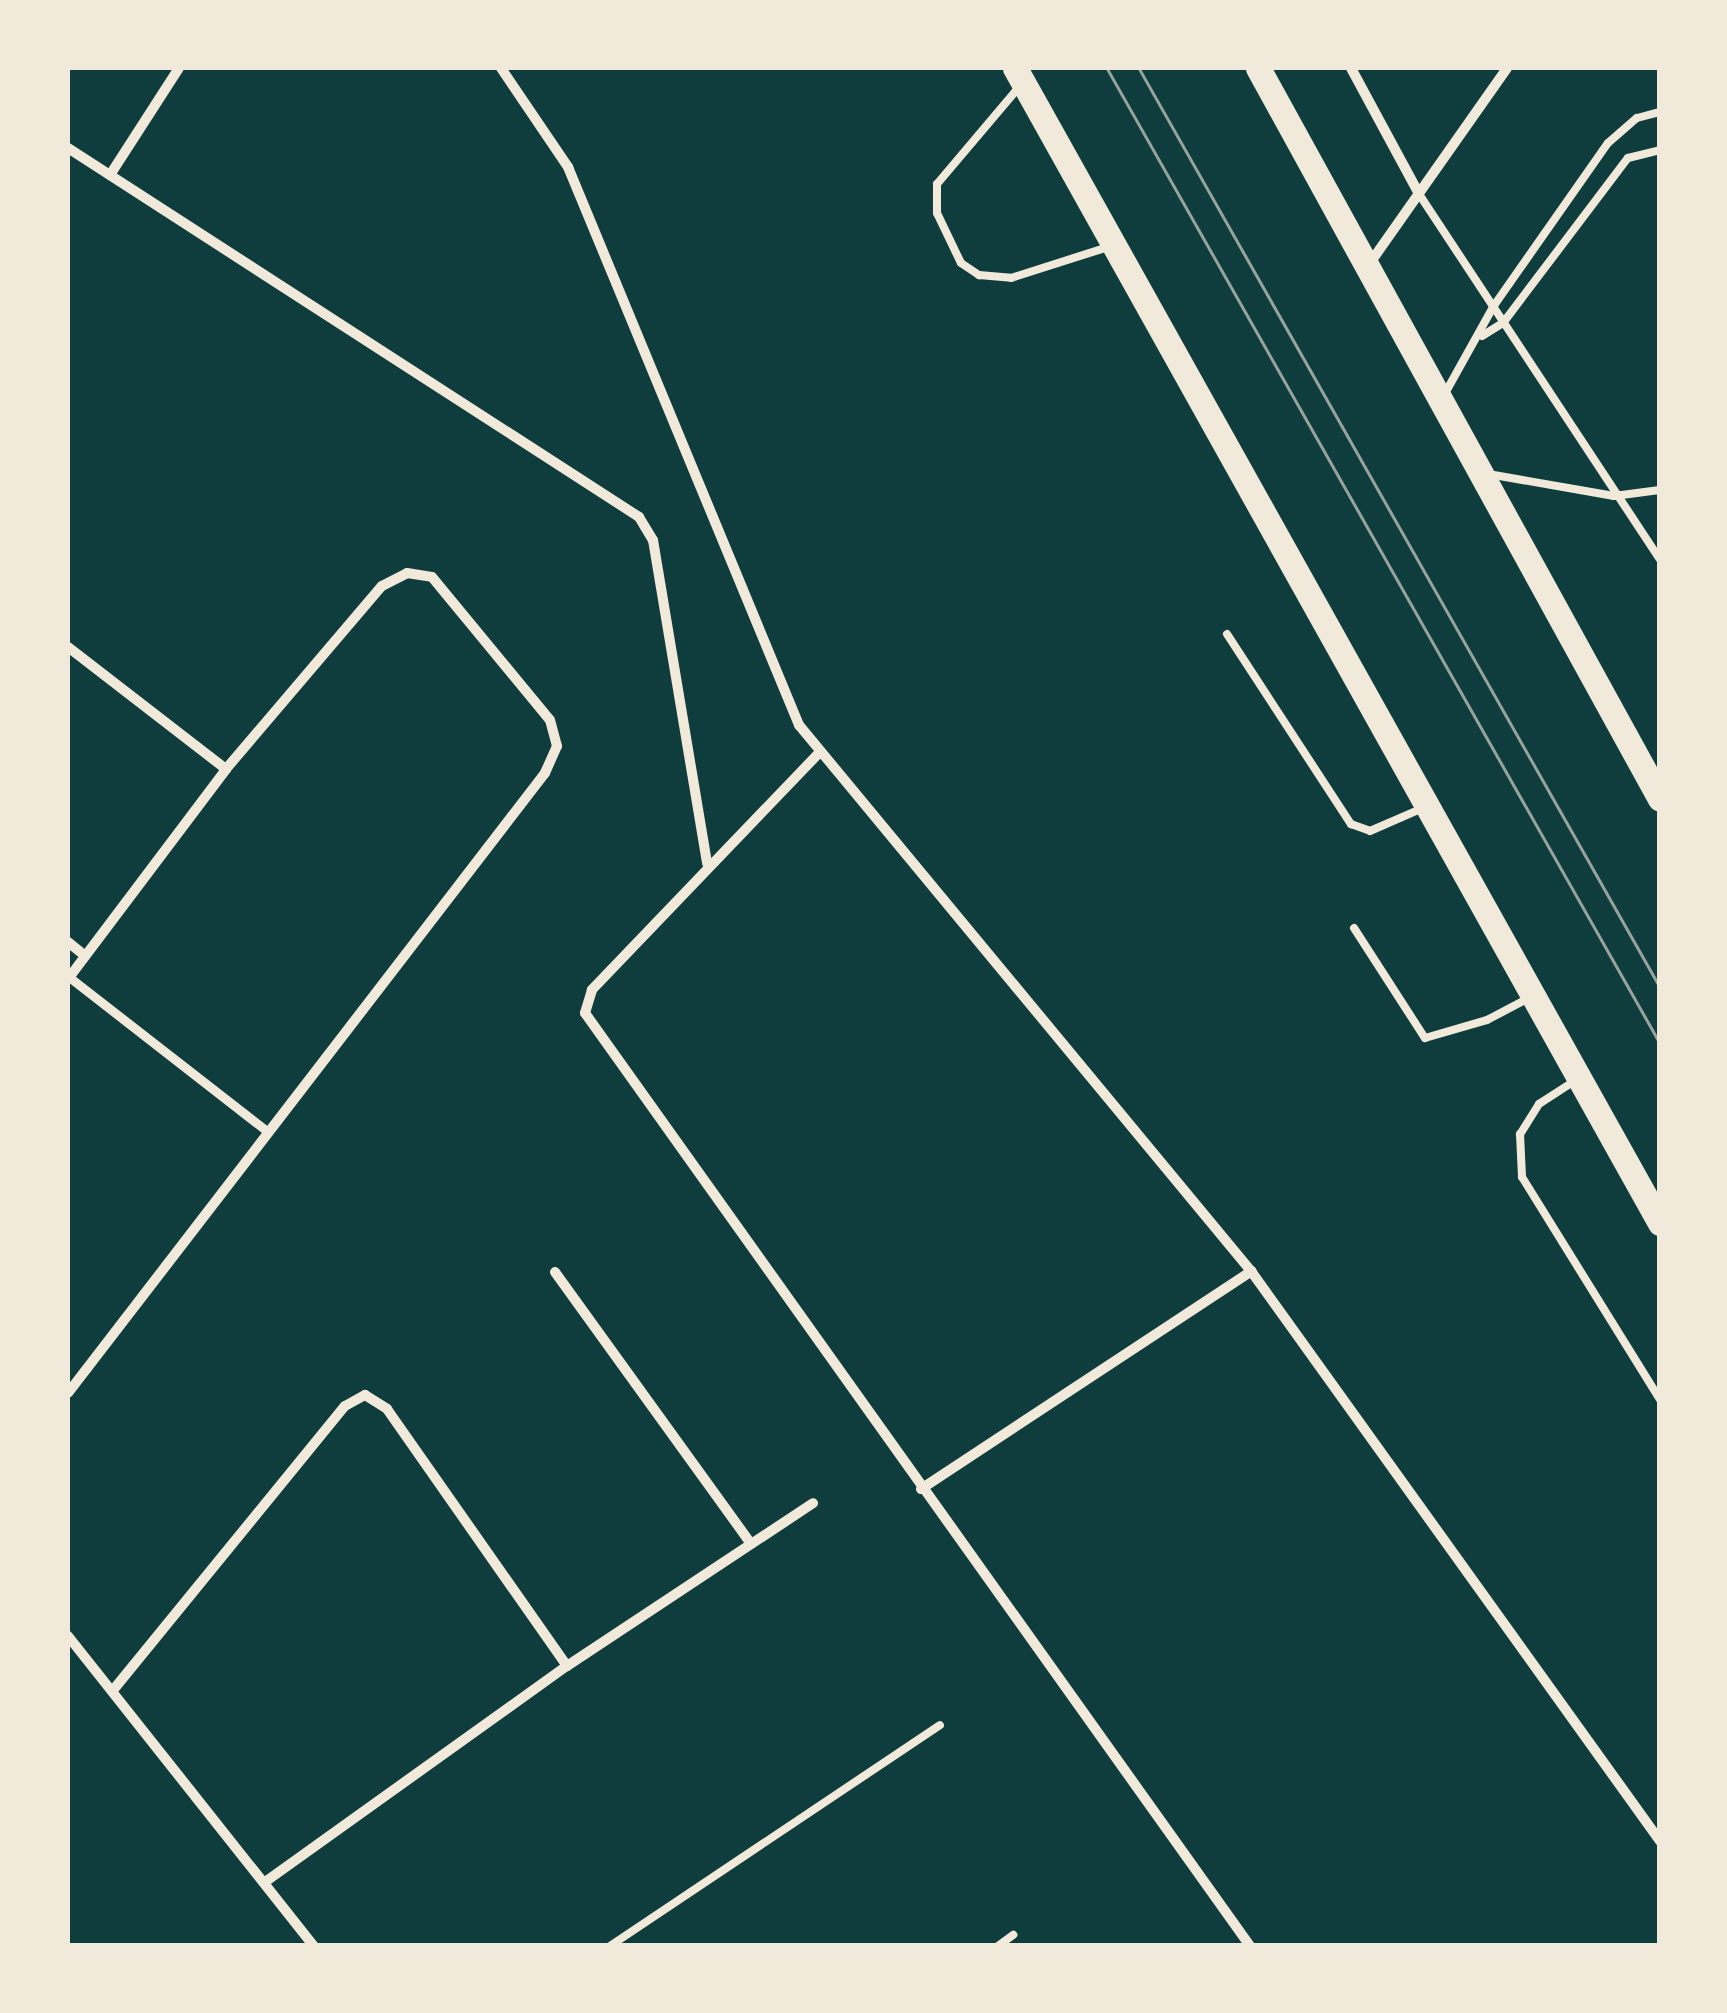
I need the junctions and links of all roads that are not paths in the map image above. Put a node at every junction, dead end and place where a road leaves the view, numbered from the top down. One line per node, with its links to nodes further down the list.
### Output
1 (179, 68): 10 (street)
2 (501, 68): 24 (street)
3 (1258, 68): 13 (main road)
4 (1351, 68): 11 (street)
5 (1508, 68): 11 (street)
6 (1018, 76): 12 (main road); 12 (lane)
7 (1660, 112): 14 (lane)
8 (68, 148): 10 (street)
9 (1660, 150): 15 (lane)
10 (110, 175): 28 (street)
11 (1419, 194): 13 (street); 14 (lane)
12 (1116, 244): 27 (main road)
13 (1369, 265): 17 (main road)
14 (1493, 307): 15 (lane); 16 (lane)
15 (1503, 323): 16 (lane); 20 (lane)
16 (1480, 338): 17 (lane)
17 (1440, 401): 18 (main road)
18 (1479, 473): 20 (lane); 26 (main road)
19 (1660, 490): 20 (lane)
20 (1614, 496): 21 (lane)
21 (1660, 559)
22 (1227, 634): 27 (lane)
23 (68, 647): 25 (street)
24 (818, 754): 28 (street); 37 (street)
25 (226, 770): 31 (street); 35 (street)
26 (1660, 799)
27 (1427, 806): 33 (main road)
28 (707, 864): 41 (street)
29 (1354, 928): 33 (lane)
30 (68, 942): 31 (street)
31 (85, 956): 32 (street)
32 (68, 978): 35 (street)
33 (1533, 996): 34 (main road)
34 (1580, 1078): 36 (main road); 40 (lane)
35 (268, 1132): 39 (street)
36 (1660, 1223)
37 (1251, 1271): 41 (street); 48 (street)
38 (556, 1272): 43 (street)
39 (68, 1394)
40 (1660, 1400)
41 (921, 1490): 54 (street)
42 (813, 1503): 43 (street)
43 (751, 1544): 45 (street)
44 (68, 1636): 46 (street)
45 (567, 1666): 46 (street); 49 (street)
46 (114, 1688): 49 (street)
47 (940, 1725): 52 (lane)
48 (1660, 1841)
49 (265, 1882): 51 (street)
50 (1013, 1935): 53 (lane)
51 (314, 1946)
52 (610, 1946)
53 (998, 1946)
54 (1250, 1946)

